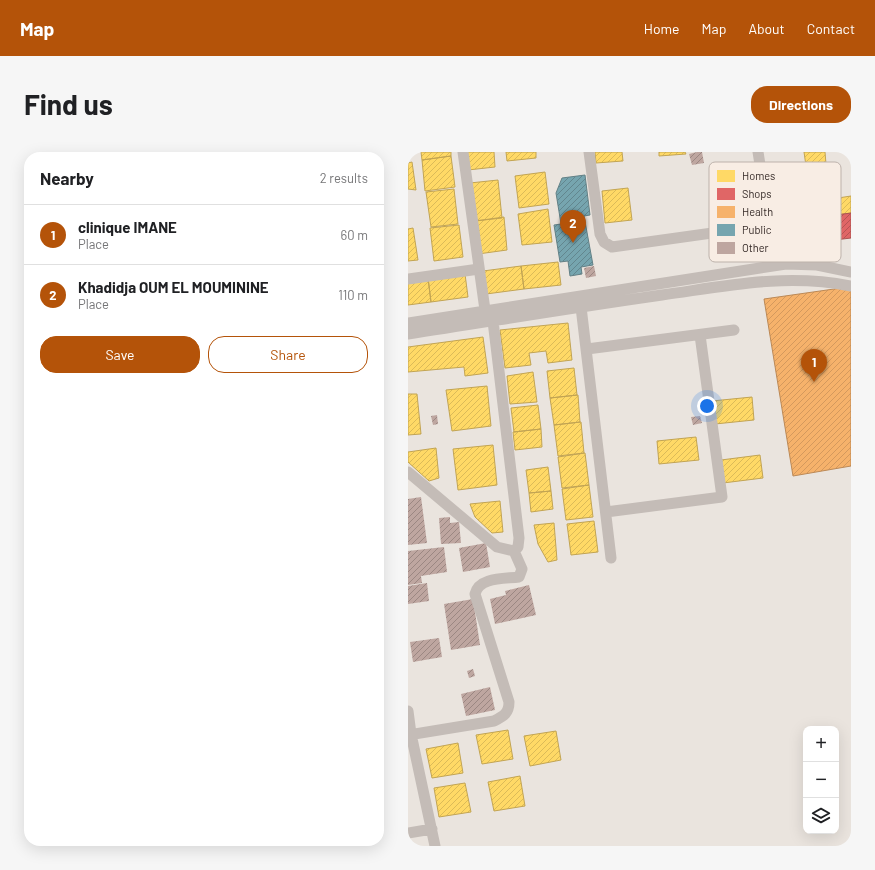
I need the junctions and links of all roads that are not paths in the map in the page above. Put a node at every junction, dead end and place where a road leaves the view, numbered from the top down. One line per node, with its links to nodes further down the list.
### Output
1 (463, 152): 8 (street)
2 (589, 152): 5 (street)
3 (758, 152): 4 (street)
4 (760, 162)
5 (709, 233)
6 (816, 262): 7 (street)
7 (817, 265): 9 (street); 13 (street)
8 (479, 269): 10 (street); 13 (street)
9 (851, 272)
10 (408, 279)
11 (851, 286): 12 (street)
12 (581, 307): 14 (street); 19 (street)
13 (485, 310): 15 (street)
14 (493, 321): 17 (street); 22 (street)
15 (408, 323)
16 (734, 330): 18 (street)
17 (408, 334)
18 (700, 335): 19 (street); 21 (street)
19 (586, 349): 21 (street)
20 (408, 472): 22 (street)
21 (606, 512): 23 (street)
22 (514, 551): 25 (street)
23 (611, 558)
24 (408, 711): 25 (street)
25 (409, 735): 26 (street)
26 (432, 829): 27 (street); 28 (street)
27 (408, 833)
28 (435, 846)

